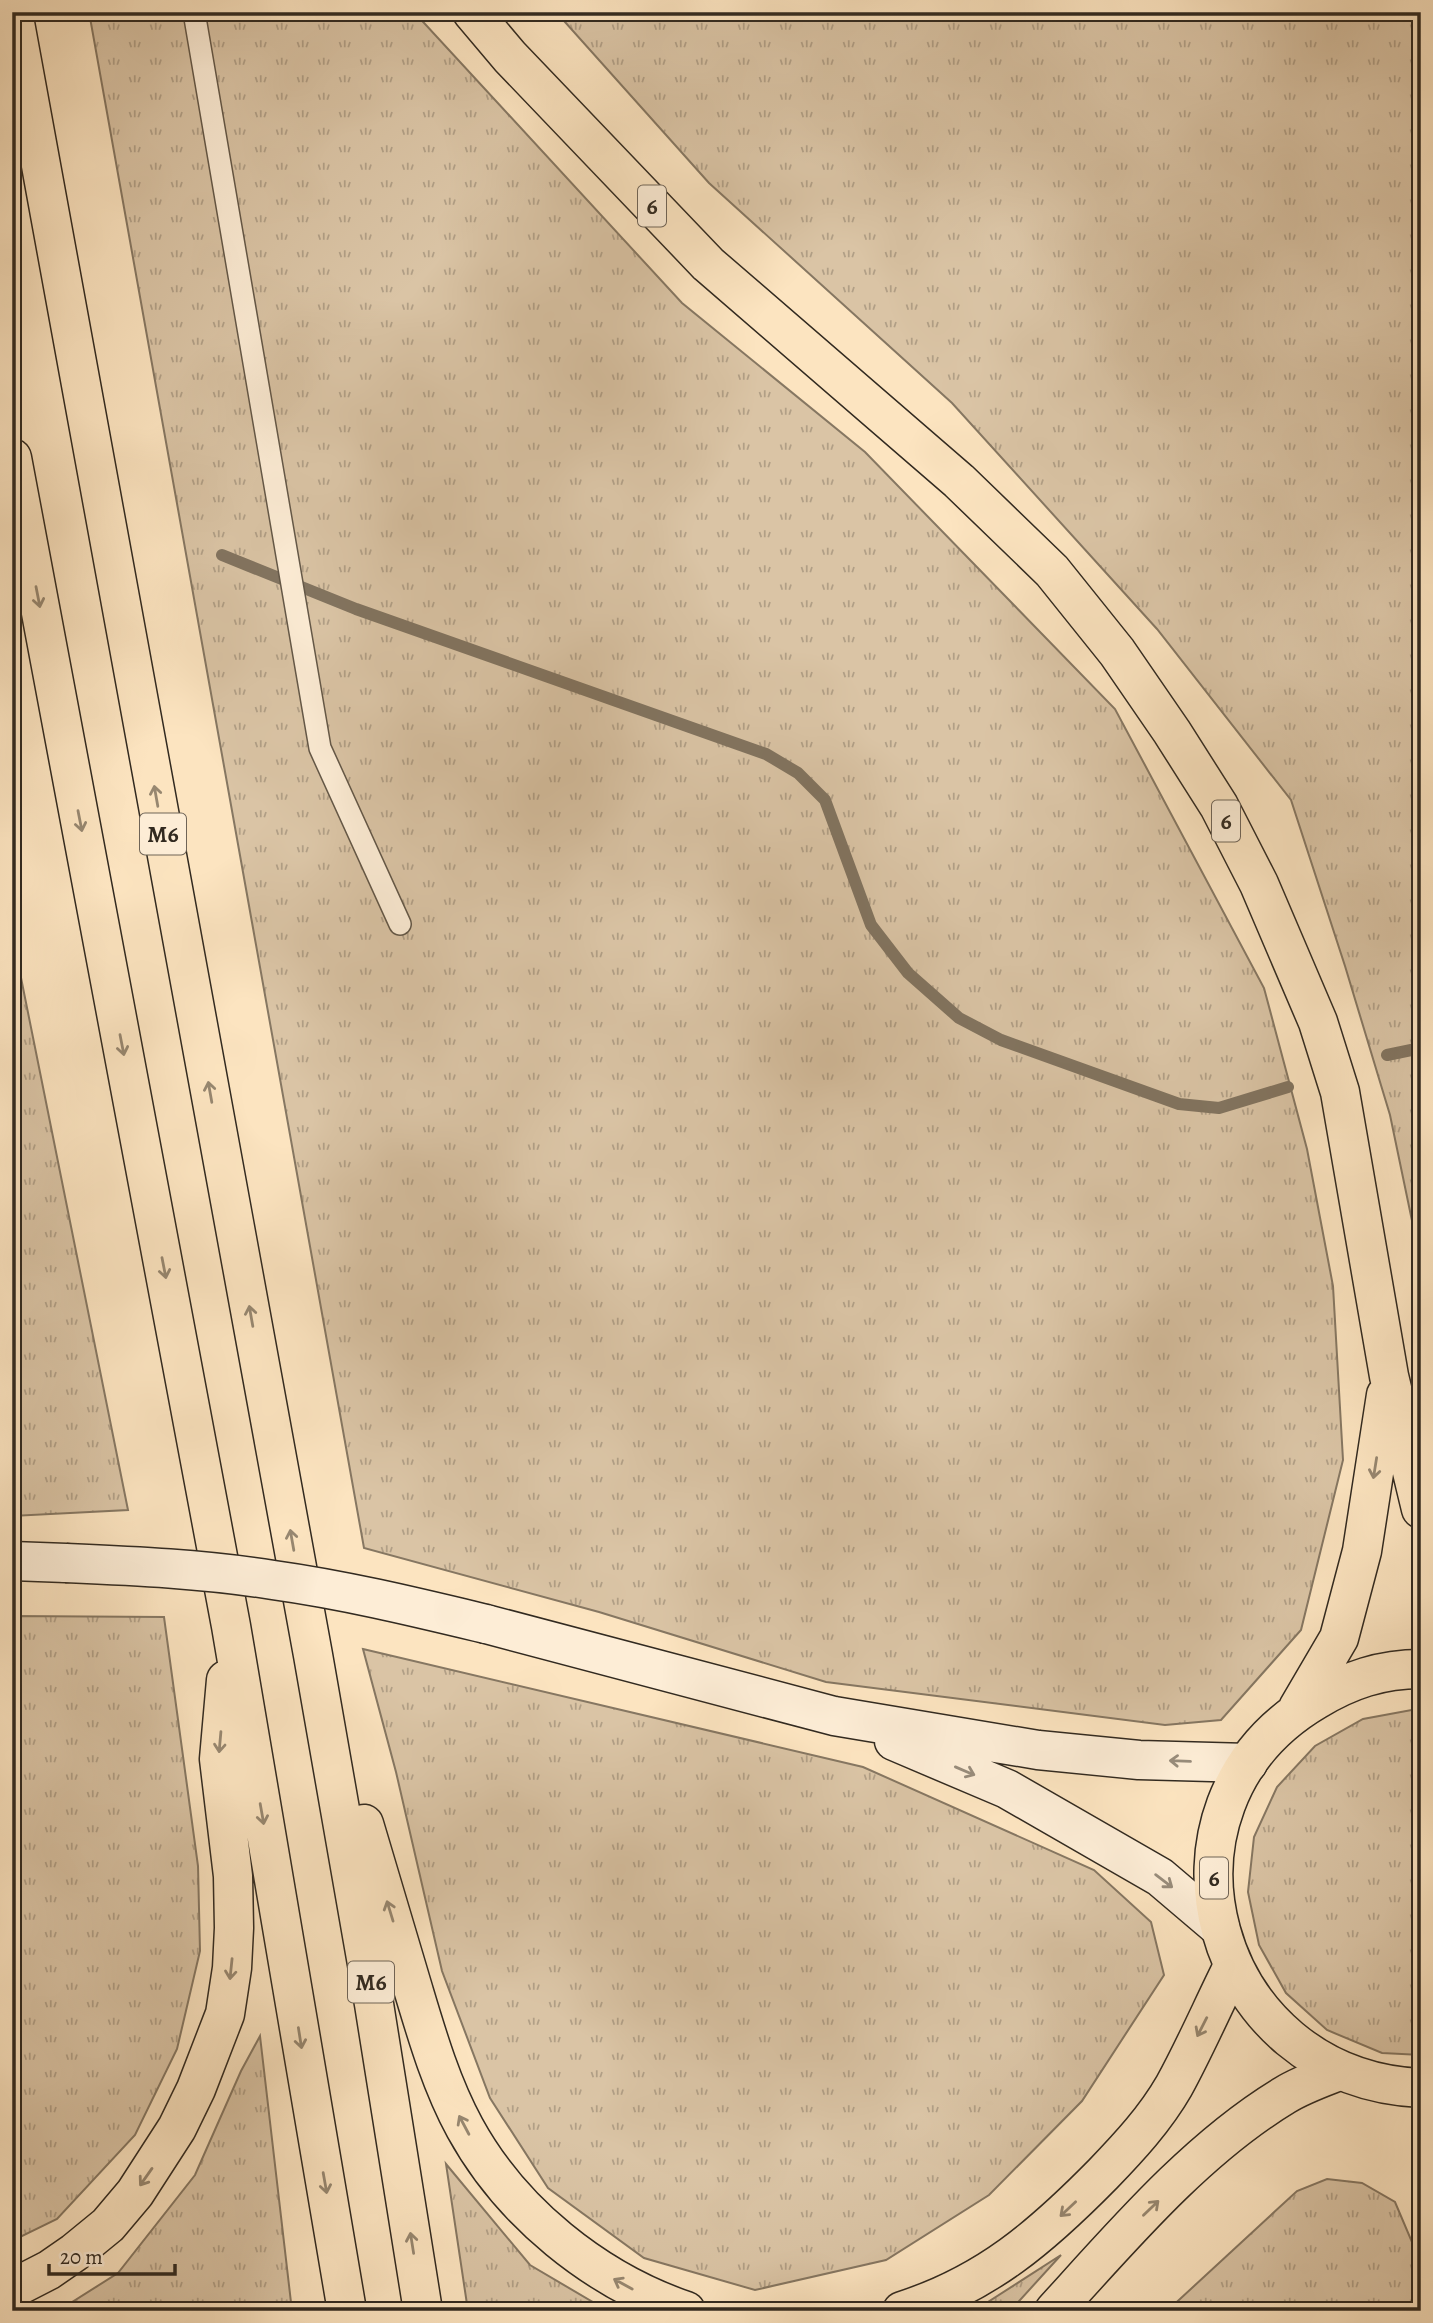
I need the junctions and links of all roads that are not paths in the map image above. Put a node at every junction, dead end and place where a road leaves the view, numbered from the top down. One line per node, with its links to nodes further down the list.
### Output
1 (13, 12): 10 (main road, M6, one-way to 1)
2 (194, 12): 5 (lane)
3 (472, 12): 6 (main road, 6)
4 (12, 458): 9 (main road, one-way to 9)
5 (400, 924)
6 (1389, 1376): 7 (main road, 6); 12 (main road, 6, one-way to 12)
7 (1421, 1509)
8 (12, 1561): 13 (street, bridge)
9 (231, 1626): 19 (main road, one-way to 19); 20 (main road, one-way to 20)
10 (313, 1655): 21 (main road, M6, one-way to 10); 22 (main road, one-way to 10)
11 (1421, 1669): 12 (main road, 6)
12 (1296, 1712): 14 (main road, 6)
13 (834, 1716): 14 (street, one-way to 13); 15 (street, one-way to 15)
14 (1248, 1763): 15 (main road, 6)
15 (1220, 1928): 16 (main road, 6)
16 (1233, 1966): 17 (main road, 6); 23 (main road, one-way to 23)
17 (1339, 2071): 18 (main road, 6); 24 (main road, one-way to 17)
18 (1421, 2088)
19 (12, 2289)
20 (346, 2311)
21 (423, 2311)
22 (686, 2311)
23 (902, 2311)
24 (1054, 2311)

